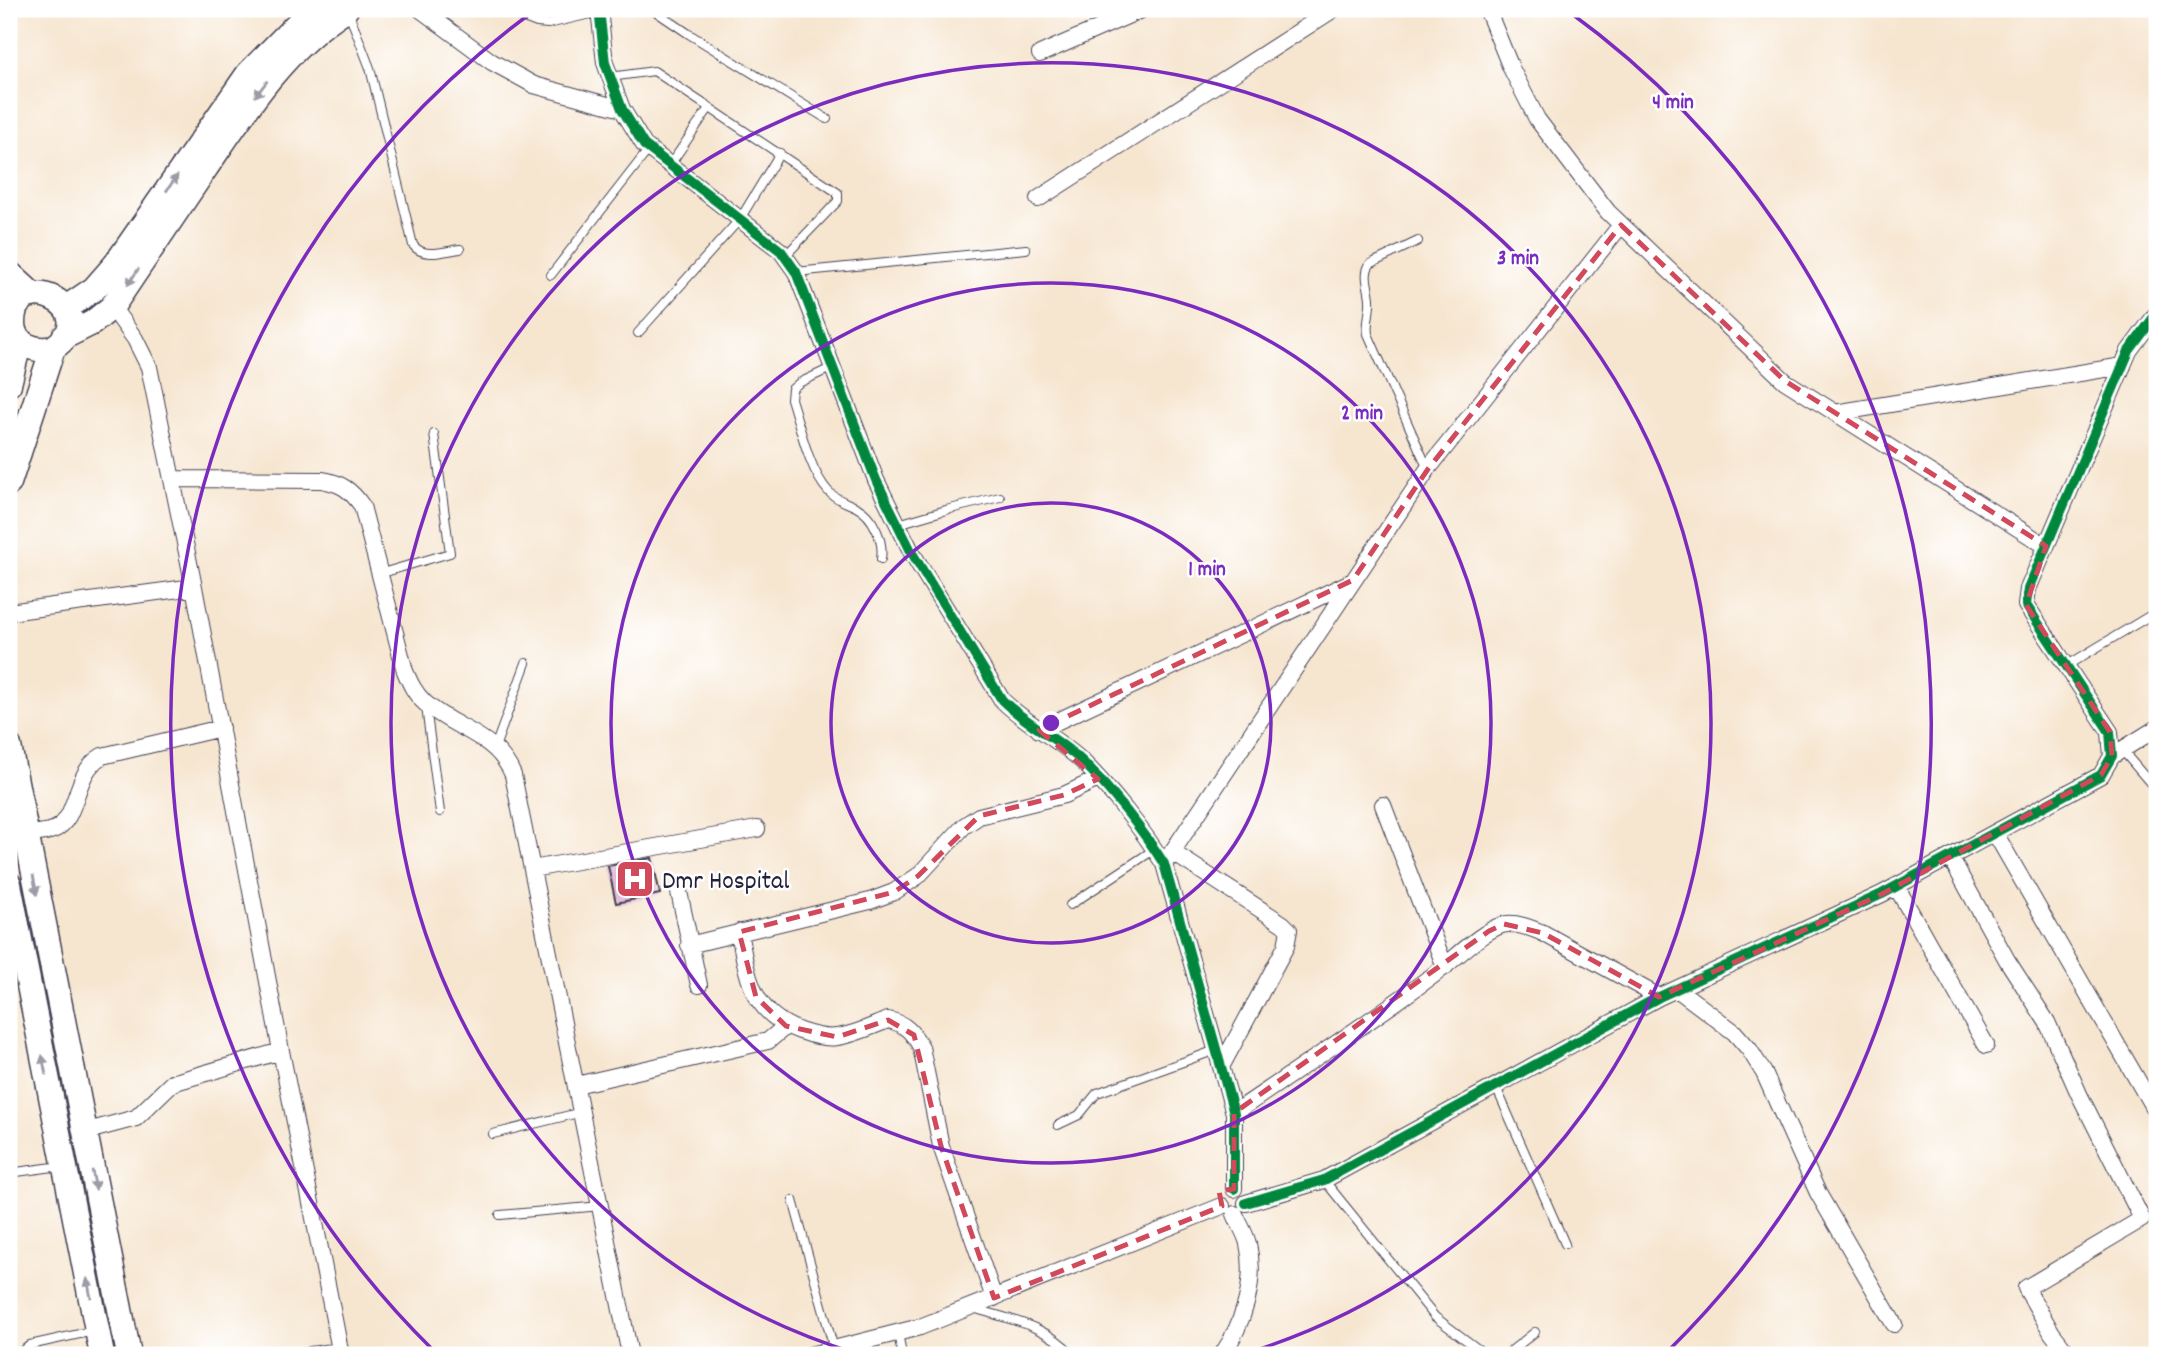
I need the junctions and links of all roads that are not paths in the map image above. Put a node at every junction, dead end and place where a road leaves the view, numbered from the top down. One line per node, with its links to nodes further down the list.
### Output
1 (316, 9): 31 (main road, one-way to 1)
2 (346, 9): 22 (lane); 29 (main road, one-way to 29)
3 (420, 9): 13 (street)
4 (500, 9): 9 (lane)
5 (652, 9): 14 (lane)
6 (1143, 9): 10 (street)
7 (1334, 9): 18 (street)
8 (1487, 9): 20 (street)
9 (599, 10): 11 (street)
10 (1040, 54)
11 (610, 77): 12 (lane); 13 (street)
12 (709, 108): 16 (lane); 17 (lane)
13 (622, 109): 15 (street)
14 (827, 119)
15 (649, 149): 17 (street); 27 (lane)
16 (780, 153): 19 (lane); 24 (lane)
17 (670, 165): 19 (street)
18 (1038, 199)
19 (740, 219): 24 (street); 33 (lane)
20 (1621, 225): 39 (street); 41 (street)
21 (1418, 241): 41 (lane)
22 (460, 249)
23 (1026, 249): 25 (lane)
24 (785, 256): 25 (street)
25 (796, 272): 37 (street)
26 (9, 273): 28 (main road)
27 (551, 275)
28 (33, 295): 30 (main road); 31 (main road)
29 (112, 307): 35 (main road); 42 (street)
30 (12, 309): 34 (main road)
31 (66, 309): 35 (main road)
32 (2156, 317): 36 (street)
33 (638, 332)
34 (20, 341): 35 (main road); 38 (main road)
35 (59, 342): 43 (main road)
36 (2123, 366): 39 (street); 46 (street)
37 (833, 367): 45 (street); 47 (lane)
38 (9, 384)
39 (1835, 413): 46 (street)
40 (435, 434): 48 (lane)
41 (1428, 469): 49 (street)
42 (172, 479): 48 (street); 50 (street)
43 (9, 482)
44 (1000, 497): 45 (lane)
45 (898, 524): 58 (street)
46 (2046, 546): 54 (street)
47 (881, 559)
48 (382, 573): 55 (street)
49 (1353, 580): 58 (street); 71 (street)
50 (194, 587): 51 (street); 56 (street)
51 (9, 612)
52 (2156, 612): 54 (lane)
53 (526, 663): 60 (lane)
54 (2066, 666): 61 (street)
55 (426, 704): 60 (street); 65 (lane)
56 (221, 728): 68 (street); 86 (street)
57 (2157, 728): 61 (street)
58 (1039, 730): 62 (street)
59 (9, 746): 68 (main road)
60 (495, 747): 72 (street)
61 (2117, 753): 63 (lane); 67 (street)
62 (1098, 779): 69 (street); 77 (street)
63 (2157, 791)
64 (1383, 805): 79 (street)
65 (440, 811)
66 (757, 829): 72 (street)
67 (1995, 833): 70 (street); 92 (street)
68 (25, 835): 94 (main road, one-way to 94)
69 (1155, 849): 71 (street); 76 (lane)
70 (1950, 857): 74 (street); 123 (street)
71 (1168, 858): 85 (street); 87 (street)
72 (532, 869): 88 (street)
73 (9, 884): 96 (main road, one-way to 73)
74 (1896, 886): 81 (street); 84 (street)
75 (679, 892): 78 (street)
76 (1070, 905)
77 (739, 932): 78 (street); 83 (street)
78 (689, 945): 80 (street)
79 (1445, 967): 82 (street); 91 (street)
80 (699, 985)
81 (1677, 989): 82 (street); 106 (street)
82 (1659, 997): 89 (street)
83 (786, 1026): 88 (street); 104 (street)
84 (1986, 1045)
85 (1216, 1050): 87 (street); 93 (lane)
86 (281, 1051): 94 (street); 111 (street)
87 (1221, 1067): 91 (street)
88 (576, 1085): 90 (street)
89 (1496, 1087): 98 (street); 103 (lane)
90 (582, 1112): 95 (lane); 100 (street)
91 (1234, 1113): 101 (street)
92 (2157, 1114)
93 (1058, 1125)
94 (84, 1132): 114 (main road, one-way to 114)
95 (493, 1134)
96 (64, 1166): 97 (lane); 107 (main road, one-way to 96)
97 (9, 1173)
98 (1324, 1180): 101 (street); 121 (lane)
99 (793, 1200): 110 (lane)
100 (601, 1206): 102 (lane); 116 (street)
101 (1234, 1208): 104 (street); 120 (street)
102 (500, 1215)
103 (1565, 1244)
104 (994, 1298): 105 (street)
105 (970, 1307): 109 (street); 119 (lane)
106 (1894, 1324)
107 (97, 1331): 112 (lane); 113 (main road)
108 (1535, 1332): 122 (lane)
109 (898, 1333): 110 (street); 118 (lane)
110 (834, 1349): 117 (street)
111 (341, 1353): 115 (street)
112 (26, 1355)
113 (102, 1355)
114 (129, 1355)
115 (311, 1355)
116 (630, 1355)
117 (810, 1355)
118 (902, 1355)
119 (1073, 1355)
120 (1222, 1355)
121 (1486, 1355)
122 (1506, 1355)
123 (2069, 1355)

